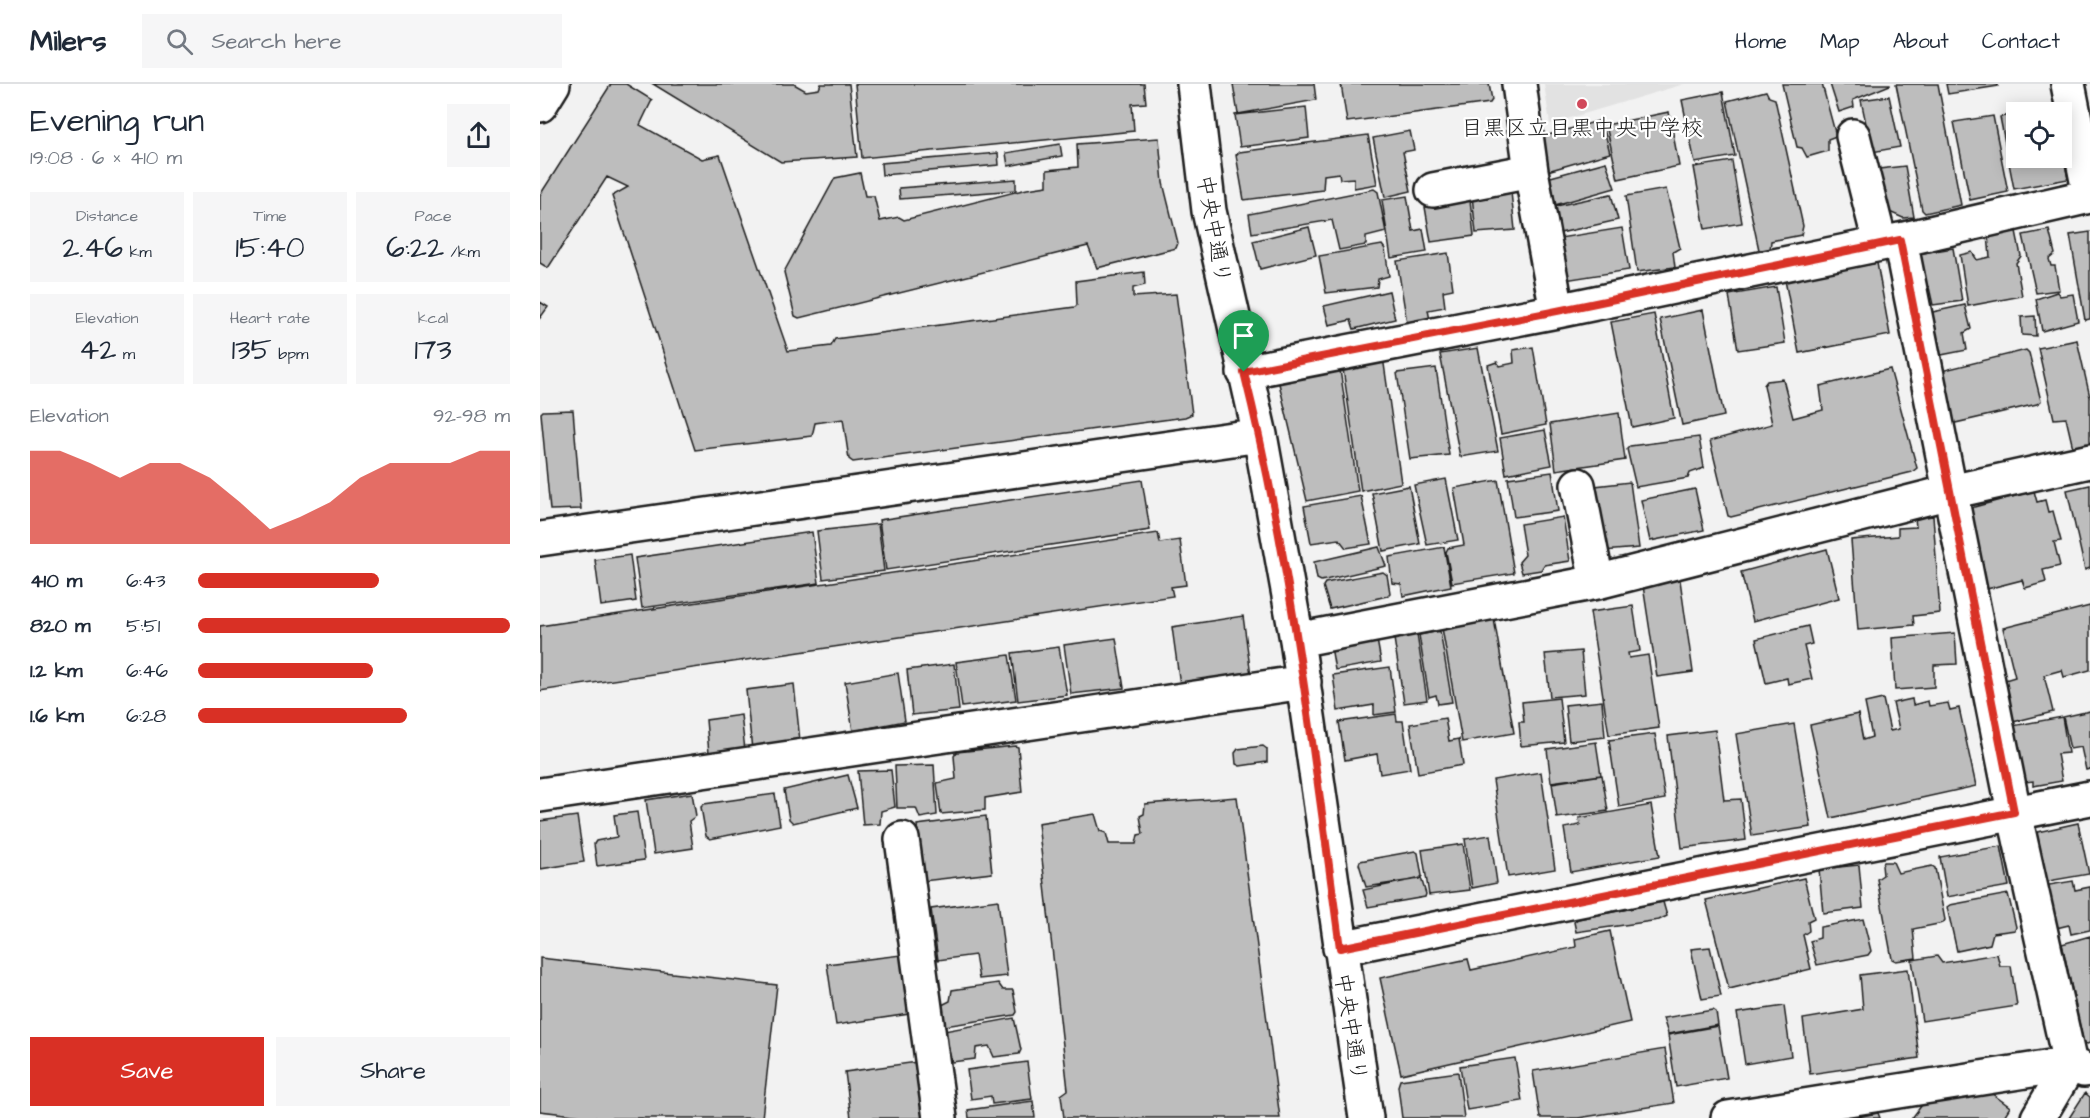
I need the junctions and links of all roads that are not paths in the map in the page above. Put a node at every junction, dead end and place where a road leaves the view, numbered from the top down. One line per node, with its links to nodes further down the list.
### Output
1 (553, 84): 5 (street)
2 (1194, 84): 12 (street, 中央中通り)
3 (1519, 84): 7 (street)
4 (2068, 84): 9 (street)
5 (540, 105)
6 (1853, 136): 10 (street)
7 (1531, 171): 8 (street); 11 (street)
8 (1433, 190)
9 (2090, 196): 10 (street)
10 (1890, 242): 11 (street); 16 (street)
11 (1557, 311): 12 (street)
12 (1244, 372): 13 (street, 中央中通り)
13 (1260, 435): 17 (street); 19 (street, 中央中通り)
14 (2090, 461): 16 (street)
15 (1578, 485): 18 (street)
16 (1950, 492): 18 (street); 23 (street)
17 (540, 539)
18 (1597, 582): 19 (street)
19 (1297, 640): 20 (street, 中央中通り)
20 (1304, 682): 21 (street); 25 (street, 中央中通り)
21 (540, 795)
22 (2090, 798): 23 (street)
23 (2014, 812): 25 (street); 26 (street)
24 (902, 839): 27 (street)
25 (1340, 948): 28 (street, 中央中通り)
26 (2080, 1068): 29 (street); 30 (street)
27 (940, 1118)
28 (1366, 1118)
29 (1728, 1118)
30 (2037, 1118)

